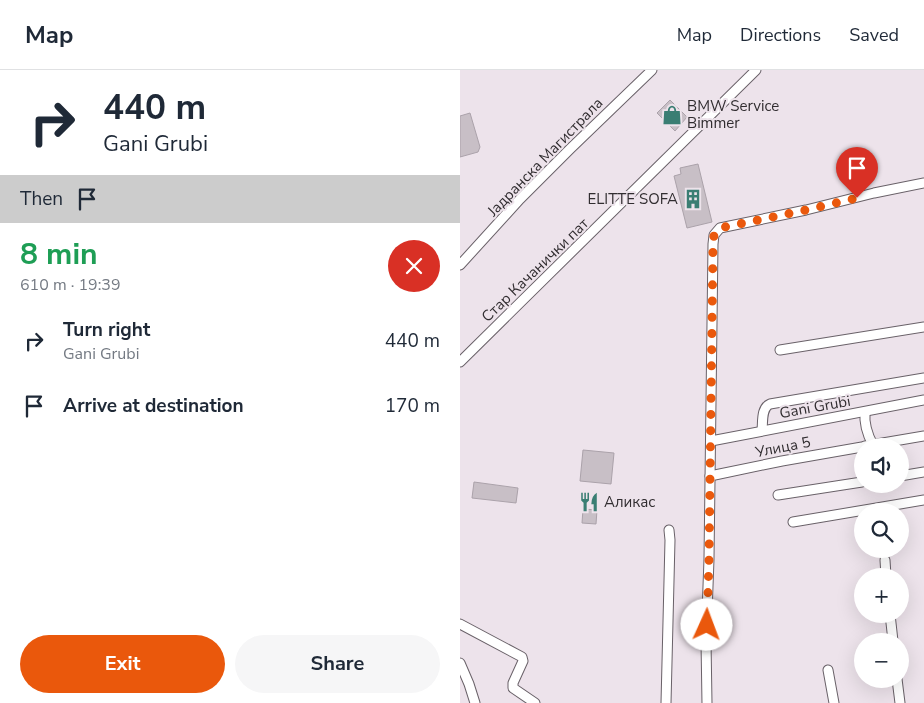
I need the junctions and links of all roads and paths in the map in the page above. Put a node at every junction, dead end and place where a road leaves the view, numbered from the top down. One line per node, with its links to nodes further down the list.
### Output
1 (652, 70): 4 (street, Јадранска Магистрала)
2 (756, 70): 7 (street, Стар Качанички пат)
3 (924, 184): 15 (street)
4 (460, 265)
5 (924, 327): 6 (street)
6 (780, 350)
7 (460, 362)
8 (924, 378): 11 (street)
9 (924, 400): 10 (street, Gani Grubi)
10 (865, 412): 11 (street, Gani Grubi); 13 (street)
11 (762, 430): 15 (street, Gani Grubi)
12 (924, 436): 14 (street, Улица 5)
13 (867, 438)
14 (909, 439)
15 (711, 441): 19 (street)
16 (854, 448): 19 (street, Улица 5)
17 (924, 472): 18 (street)
18 (909, 474)
19 (710, 476): 34 (street)
20 (854, 483): 21 (street)
21 (778, 495)
22 (924, 500): 23 (street)
23 (793, 522)
24 (669, 530): 33 (street)
25 (884, 560): 26 (street)
26 (885, 568)
27 (460, 624): 32 (street)
28 (460, 663): 31 (street)
29 (828, 670): 35 (street)
30 (898, 688): 36 (street)
31 (475, 703)
32 (535, 703)
33 (666, 703)
34 (708, 703)
35 (834, 703)
36 (900, 703)

